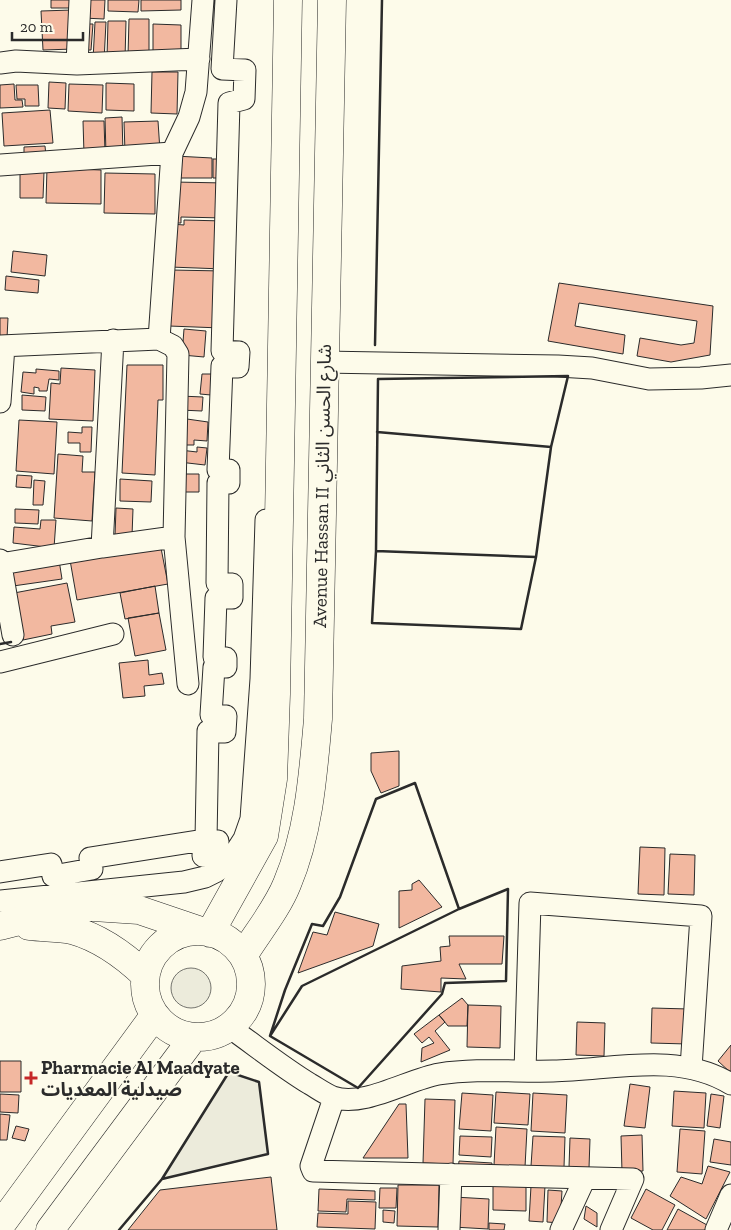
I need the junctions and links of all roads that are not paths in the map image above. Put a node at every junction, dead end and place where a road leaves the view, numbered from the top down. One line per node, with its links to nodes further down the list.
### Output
1 (80, 0): 9 (street)
2 (203, 0): 7 (street)
3 (226, 0): 25 (street)
4 (280, 0): 26 (street)
5 (288, 0): 28 (main road)
6 (332, 0): 15 (main road, Avenue Hassan II شارع الحسن الثاني)
7 (199, 59): 9 (street); 10 (street)
8 (0, 63): 9 (street)
9 (77, 64)
10 (172, 153): 11 (street); 12 (street)
11 (0, 166)
12 (159, 339): 13 (street); 18 (street)
13 (113, 340): 14 (street); 19 (street)
14 (2, 346): 17 (street)
15 (323, 362): 16 (street); 29 (main road, Avenue Hassan II شارع الحسن الثاني)
16 (731, 375)
17 (0, 402)
18 (174, 537): 19 (street); 24 (street)
19 (102, 547): 20 (street)
20 (0, 562): 22 (street)
21 (112, 634): 23 (street)
22 (13, 635)
23 (0, 662)
24 (188, 684)
25 (0, 872)
26 (0, 901)
27 (6, 926): 28 (main road); 30 (main road)
28 (205, 932): 29 (main road); 30 (main road)
29 (243, 956): 32 (main road)
30 (145, 976): 31 (main road)
31 (154, 1016): 33 (main road); 41 (main road)
32 (229, 1027): 33 (main road); 37 (street)
33 (193, 1038): 42 (main road)
34 (691, 1068): 35 (street); 35 (street); 36 (street)
35 (525, 1071): 37 (street)
36 (731, 1084)
37 (334, 1098): 38 (street)
38 (451, 1174): 39 (street); 43 (street)
39 (584, 1178): 44 (street); 45 (street)
40 (731, 1195): 46 (street)
41 (0, 1226)
42 (50, 1230)
43 (449, 1230)
44 (561, 1230)
45 (611, 1230)
46 (716, 1230)

